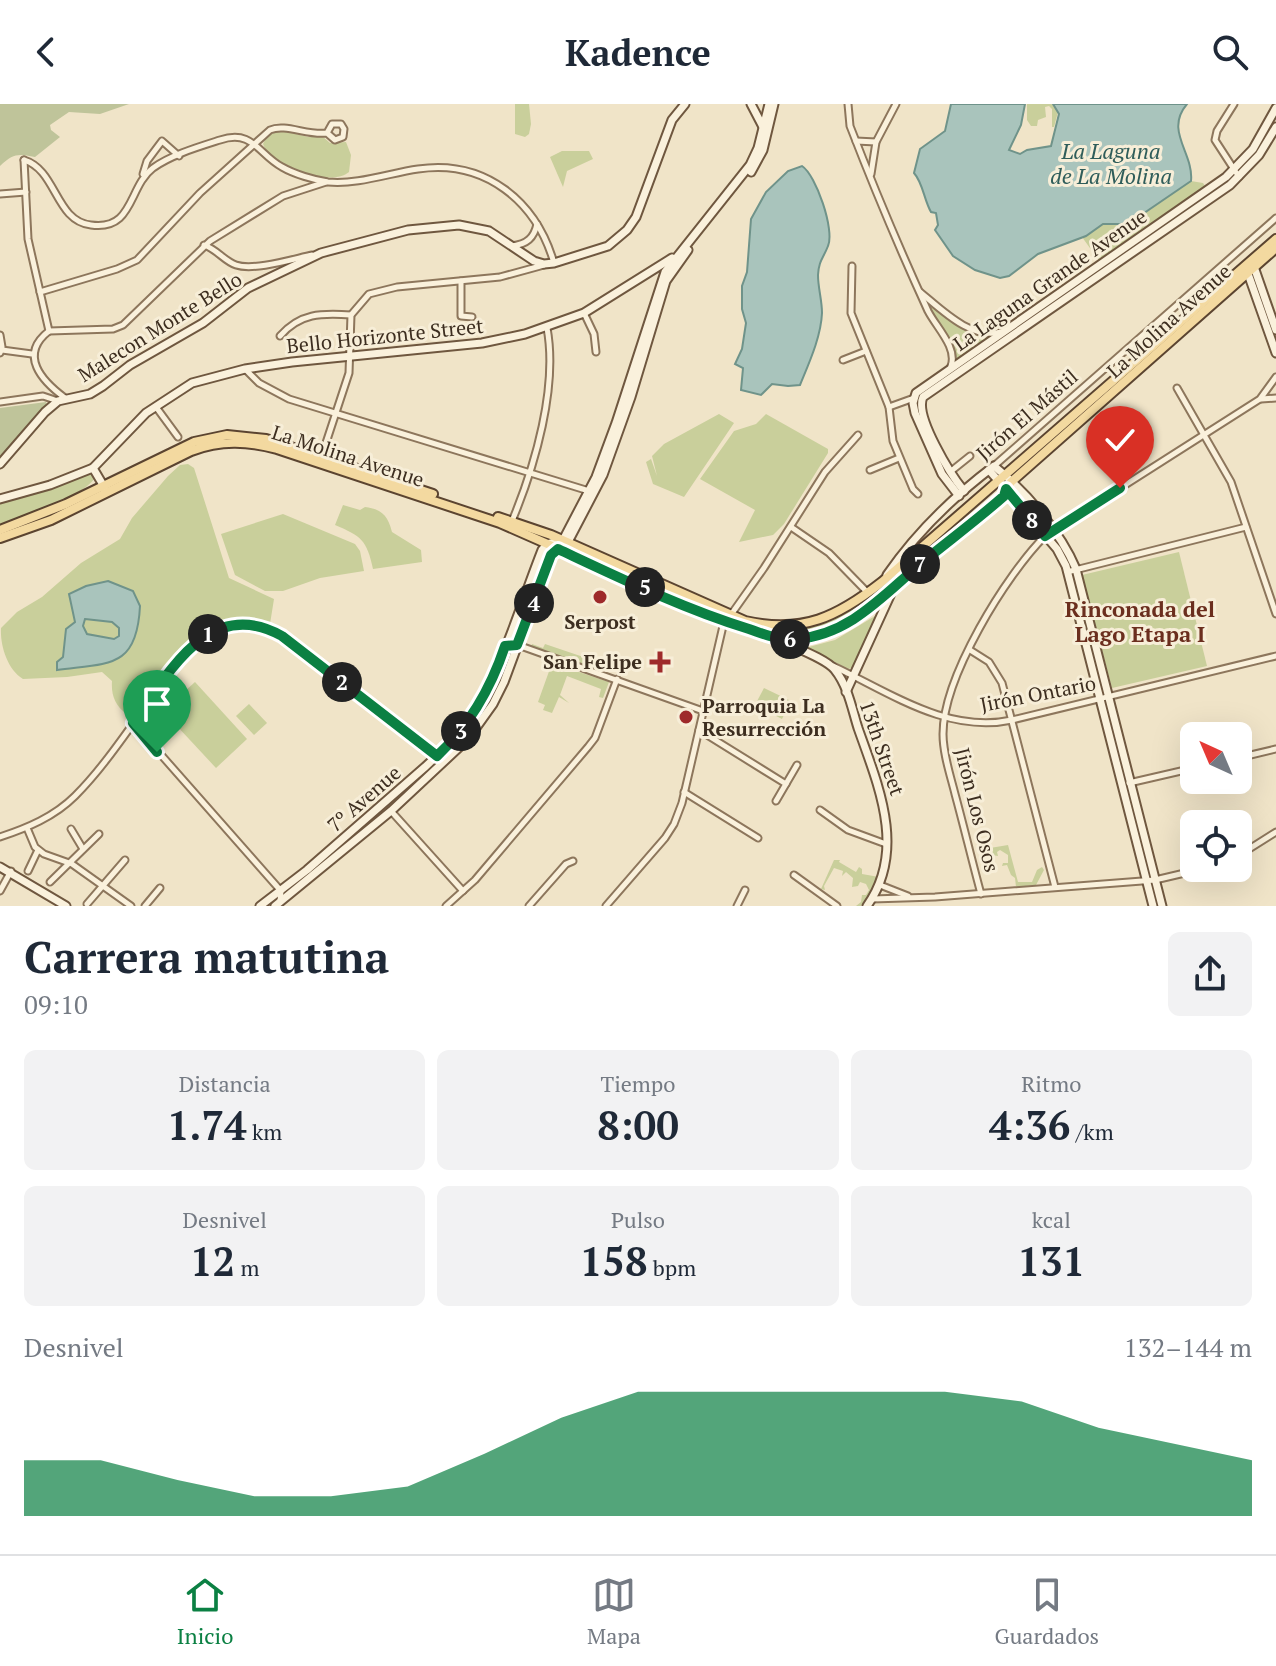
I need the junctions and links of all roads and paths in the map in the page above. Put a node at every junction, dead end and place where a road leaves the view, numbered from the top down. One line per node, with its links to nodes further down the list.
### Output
1 (685, 104): 35 (street)
2 (848, 104): 11 (street)
3 (896, 104): 12 (street)
4 (1234, 104): 17 (street)
5 (753, 107): 6 (street); 8 (street)
6 (771, 107): 8 (street); 29 (street)
7 (1276, 108): 17 (street, La Laguna Grande Avenue)
8 (763, 127): 32 (street)
9 (1276, 127): 17 (street, La Laguna Grande Avenue)
10 (327, 133): 13 (street)
11 (856, 141): 12 (street); 19 (street)
12 (876, 142): 19 (street)
13 (256, 144): 14 (street); 20 (street); 44 (street)
14 (179, 156): 18 (street); 18 (street)
15 (35, 165): 16 (street); 16 (street); 18 (street)
16 (25, 173): 21 (street)
17 (1237, 173): 51 (street, La Laguna Grande Avenue)
18 (141, 179)
19 (871, 179): 43 (street)
20 (328, 182): 24 (street); 25 (street)
21 (26, 192): 22 (street); 44 (street)
22 (0, 194)
23 (1276, 218): 90 (street, Jirón El Mástil)
24 (537, 223): 28 (street); 35 (street)
25 (216, 236): 27 (street); 31 (street)
26 (1276, 239): 38 (main road, La Molina Avenue)
27 (204, 245): 31 (street); 55 (street)
28 (512, 246): 33 (street, Malecon Monte Bello); 36 (street, Malecon Monte Bello)
29 (691, 246): 32 (street, Bello Horizonte Street); 108 (street)
30 (1276, 248): 38 (main road, La Molina Avenue)
31 (217, 250): 34 (street)
32 (680, 252): 39 (street, Bello Horizonte Street); 41 (street)
33 (321, 253): 34 (street); 40 (street, Malecon Monte Bello)
34 (274, 262): 40 (street)
35 (554, 263): 36 (street)
36 (544, 264): 42 (street)
37 (852, 266): 59 (street)
38 (1250, 266): 50 (street); 61 (main road, La Molina Avenue); 68 (main road, La Molina Avenue)
39 (653, 271): 41 (street); 46 (street, Bello Horizonte Street)
40 (279, 275): 77 (street, Malecon Monte Bello)
41 (661, 279): 96 (street)
42 (461, 281): 47 (street); 48 (street)
43 (919, 291): 45 (street); 49 (street)
44 (40, 292): 55 (street)
45 (942, 309): 49 (street); 53 (street)
46 (584, 313): 52 (street, Bello Horizonte Street); 60 (street)
47 (351, 315): 57 (street); 64 (street)
48 (472, 317)
49 (932, 318): 67 (street)
50 (1269, 321): 54 (street); 62 (street)
51 (1020, 326): 53 (street, La Laguna Grande Avenue); 71 (street, La Laguna Grande Avenue)
52 (547, 328): 64 (street, Bello Horizonte Street); 92 (street)
53 (1006, 330): 67 (street, La Laguna Grande Avenue)
54 (1276, 330)
55 (49, 331): 63 (street)
56 (0, 335): 58 (street)
57 (280, 336)
58 (1, 351): 63 (street)
59 (866, 351): 65 (street); 80 (street)
60 (596, 352)
61 (1157, 352): 68 (main road); 94 (main road, La Molina Avenue)
62 (1276, 353)
63 (32, 354): 70 (street)
64 (351, 354): 66 (street, Bello Horizonte Street); 81 (street)
65 (843, 360)
66 (245, 369): 79 (street, Bello Horizonte Street); 81 (street)
67 (948, 370): 71 (street, La Laguna Grande Avenue)
68 (1123, 373): 94 (main road, La Molina Avenue)
69 (1276, 377): 76 (street, Jirón Los Osos)
70 (47, 381): 73 (street); 77 (street)
71 (935, 384): 74 (street, La Laguna Grande Avenue); 93 (street)
72 (1177, 388): 83 (street)
73 (43, 396): 77 (street); 78 (street)
74 (914, 398): 80 (street); 93 (street)
75 (1276, 398): 76 (street, Jirón Los Osos)
76 (1260, 399): 83 (street, Jirón Los Osos)
77 (62, 400): 88 (street)
78 (0, 402)
79 (156, 406): 84 (street); 89 (street, Bello Horizonte Street)
80 (889, 407): 86 (street)
81 (337, 414): 87 (street); 92 (street)
82 (858, 435): 101 (street)
83 (1203, 435): 102 (street); 104 (street, Jirón Los Osos)
84 (178, 437)
85 (970, 456): 93 (street)
86 (899, 458): 91 (street); 98 (street)
87 (320, 460): 95 (main road, La Molina Avenue); 100 (main road, La Molina Avenue)
88 (0, 464)
89 (93, 468): 95 (street); 99 (street)
90 (991, 468): 94 (street); 97 (street, Jirón El Mástil)
91 (870, 470)
92 (528, 473): 96 (street); 100 (street)
93 (946, 473): 97 (street)
94 (1005, 482): 104 (street); 105 (street); 109 (main road, La Molina Avenue); 113 (main road, La Molina Avenue)
95 (106, 489): 103 (main road, La Molina Avenue); 106 (main road, La Molina Avenue)
96 (590, 491): 108 (street)
97 (962, 493): 112 (street, Jirón El Mástil)
98 (918, 494)
99 (0, 499)
100 (510, 524): 107 (main road); 108 (main road)
101 (791, 527): 114 (street); 116 (street)
102 (1246, 527): 110 (street); 115 (street)
103 (0, 530)
104 (1053, 530): 105 (street, Jirón Los Osos); 110 (street)
105 (1045, 536): 111 (street); 120 (street, Jirón Los Osos)
106 (0, 538)
107 (547, 544): 108 (main road); 119 (street, 7º Avenue)
108 (563, 544): 116 (main road, La Molina Avenue); 118 (street, 7º Avenue)
109 (906, 562): 112 (main road, La Molina Avenue); 113 (street, 13th Street)
110 (1076, 569): 111 (street); 126 (street)
111 (1067, 572): 126 (street)
112 (882, 582): 114 (main road, La Molina Avenue)
113 (890, 592): 117 (main road, La Molina Avenue); 123 (street, 13th Street)
114 (868, 593): 116 (main road, La Molina Avenue)
115 (1276, 614)
116 (727, 618): 117 (main road, La Molina Avenue); 127 (street)
117 (773, 637): 122 (street, Jirón Ontario)
118 (517, 645): 119 (street); 124 (street); 138 (street, 7º Avenue)
119 (505, 646): 134 (street, 7º Avenue)
120 (969, 650): 128 (street, Jirón Los Osos); 129 (street)
121 (1276, 656): 126 (street, Jirón Ontario)
122 (832, 666): 123 (street, Jirón Ontario); 125 (street)
123 (854, 676): 125 (street, 13th Street); 128 (street, Jirón Ontario)
124 (617, 679): 127 (street); 174 (street)
125 (846, 692): 152 (street, 13th Street)
126 (1104, 698): 129 (street, Jirón Ontario); 139 (street); 141 (street)
127 (703, 711): 131 (street)
128 (945, 718): 129 (street, Jirón Ontario); 175 (street, Jirón Los Osos)
129 (1012, 720): 169 (street)
130 (133, 723): 134 (street); 146 (street); 173 (street)
131 (699, 730): 140 (street); 142 (street)
132 (1276, 749): 133 (street)
133 (1252, 755)
134 (437, 756): 136 (street, 7º Avenue)
135 (797, 765): 140 (street)
136 (425, 767): 138 (street); 162 (street, 7º Avenue)
137 (1180, 771): 139 (street)
138 (432, 774): 145 (street, 7º Avenue)
139 (1131, 782): 141 (street); 165 (street)
140 (786, 784): 143 (street)
141 (1122, 784): 165 (street)
142 (684, 792): 151 (street); 186 (street)
143 (776, 801)
144 (820, 810): 152 (street)
145 (391, 811): 162 (street, 7º Avenue); 174 (street)
146 (27, 828): 150 (street); 155 (street)
147 (71, 829): 154 (street)
148 (1276, 832): 153 (street)
149 (99, 834): 154 (street)
150 (0, 837)
151 (758, 838)
152 (886, 844): 168 (street, 13th Street)
153 (1252, 847)
154 (83, 849): 158 (street)
155 (38, 850): 158 (street); 161 (street)
156 (125, 860): 167 (street)
157 (573, 861): 185 (street)
158 (68, 863): 166 (street); 167 (street)
159 (0, 867): 160 (street)
160 (11, 871): 172 (street); 180 (street)
161 (28, 871)
162 (310, 874): 173 (street, 7º Avenue); 179 (street, 7º Avenue)
163 (1180, 874): 165 (street)
164 (794, 875): 188 (street)
165 (1150, 880): 169 (street); 189 (street); 190 (street)
166 (50, 882)
167 (103, 885): 178 (street); 181 (street)
168 (880, 885): 176 (street); 177 (street, 13th Street)
169 (1055, 887): 175 (street)
170 (160, 888): 182 (street)
171 (745, 890): 187 (street)
172 (0, 891)
173 (281, 891): 179 (street); 183 (street, 7º Avenue)
174 (463, 891): 184 (street)
175 (981, 894): 176 (street)
176 (913, 898): 177 (street)
177 (870, 902)
178 (87, 904)
179 (277, 904)
180 (66, 906)
181 (131, 906)
182 (145, 906)
183 (260, 906)
184 (446, 906)
185 (529, 906)
186 (606, 906)
187 (737, 906)
188 (837, 906)
189 (1153, 906)
190 (1162, 906)

